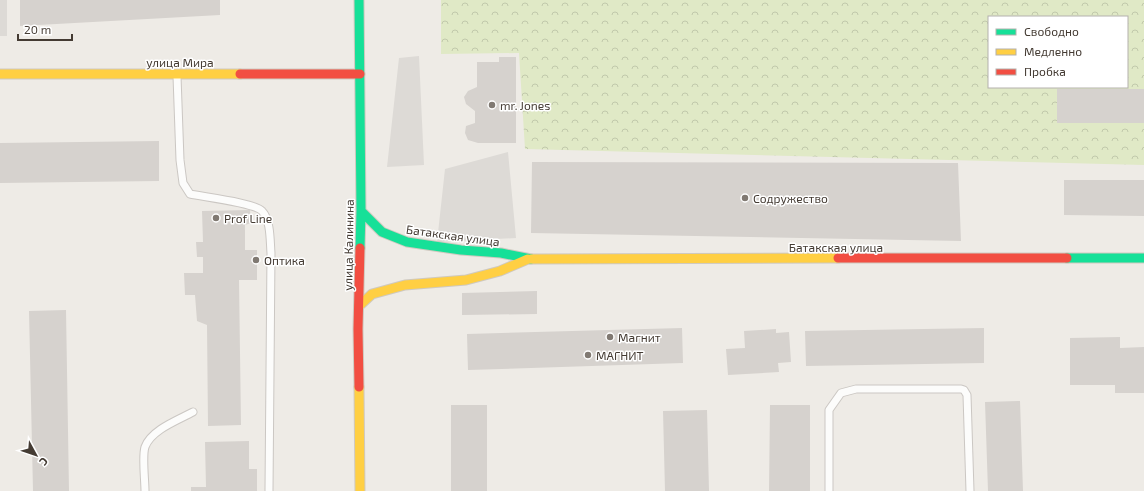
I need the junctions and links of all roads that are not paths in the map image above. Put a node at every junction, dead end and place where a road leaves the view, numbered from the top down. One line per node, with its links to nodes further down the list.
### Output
1 (360, 0): 4 (main road, улица Калинина)
2 (0, 74): 3 (main road, улица Мира)
3 (177, 74): 4 (main road, улица Мира); 11 (lane)
4 (360, 74): 5 (main road, улица Калинина)
5 (361, 211): 7 (main road, Батакская улица); 8 (main road, улица Калинина)
6 (1144, 258): 7 (main road, Батакская улица)
7 (528, 259): 8 (main road, Батакская улица)
8 (359, 306): 12 (main road, улица Калинина)
9 (193, 412): 10 (lane)
10 (145, 491)
11 (269, 491)
12 (360, 491)
13 (828, 491): 14 (lane)
14 (970, 491)

